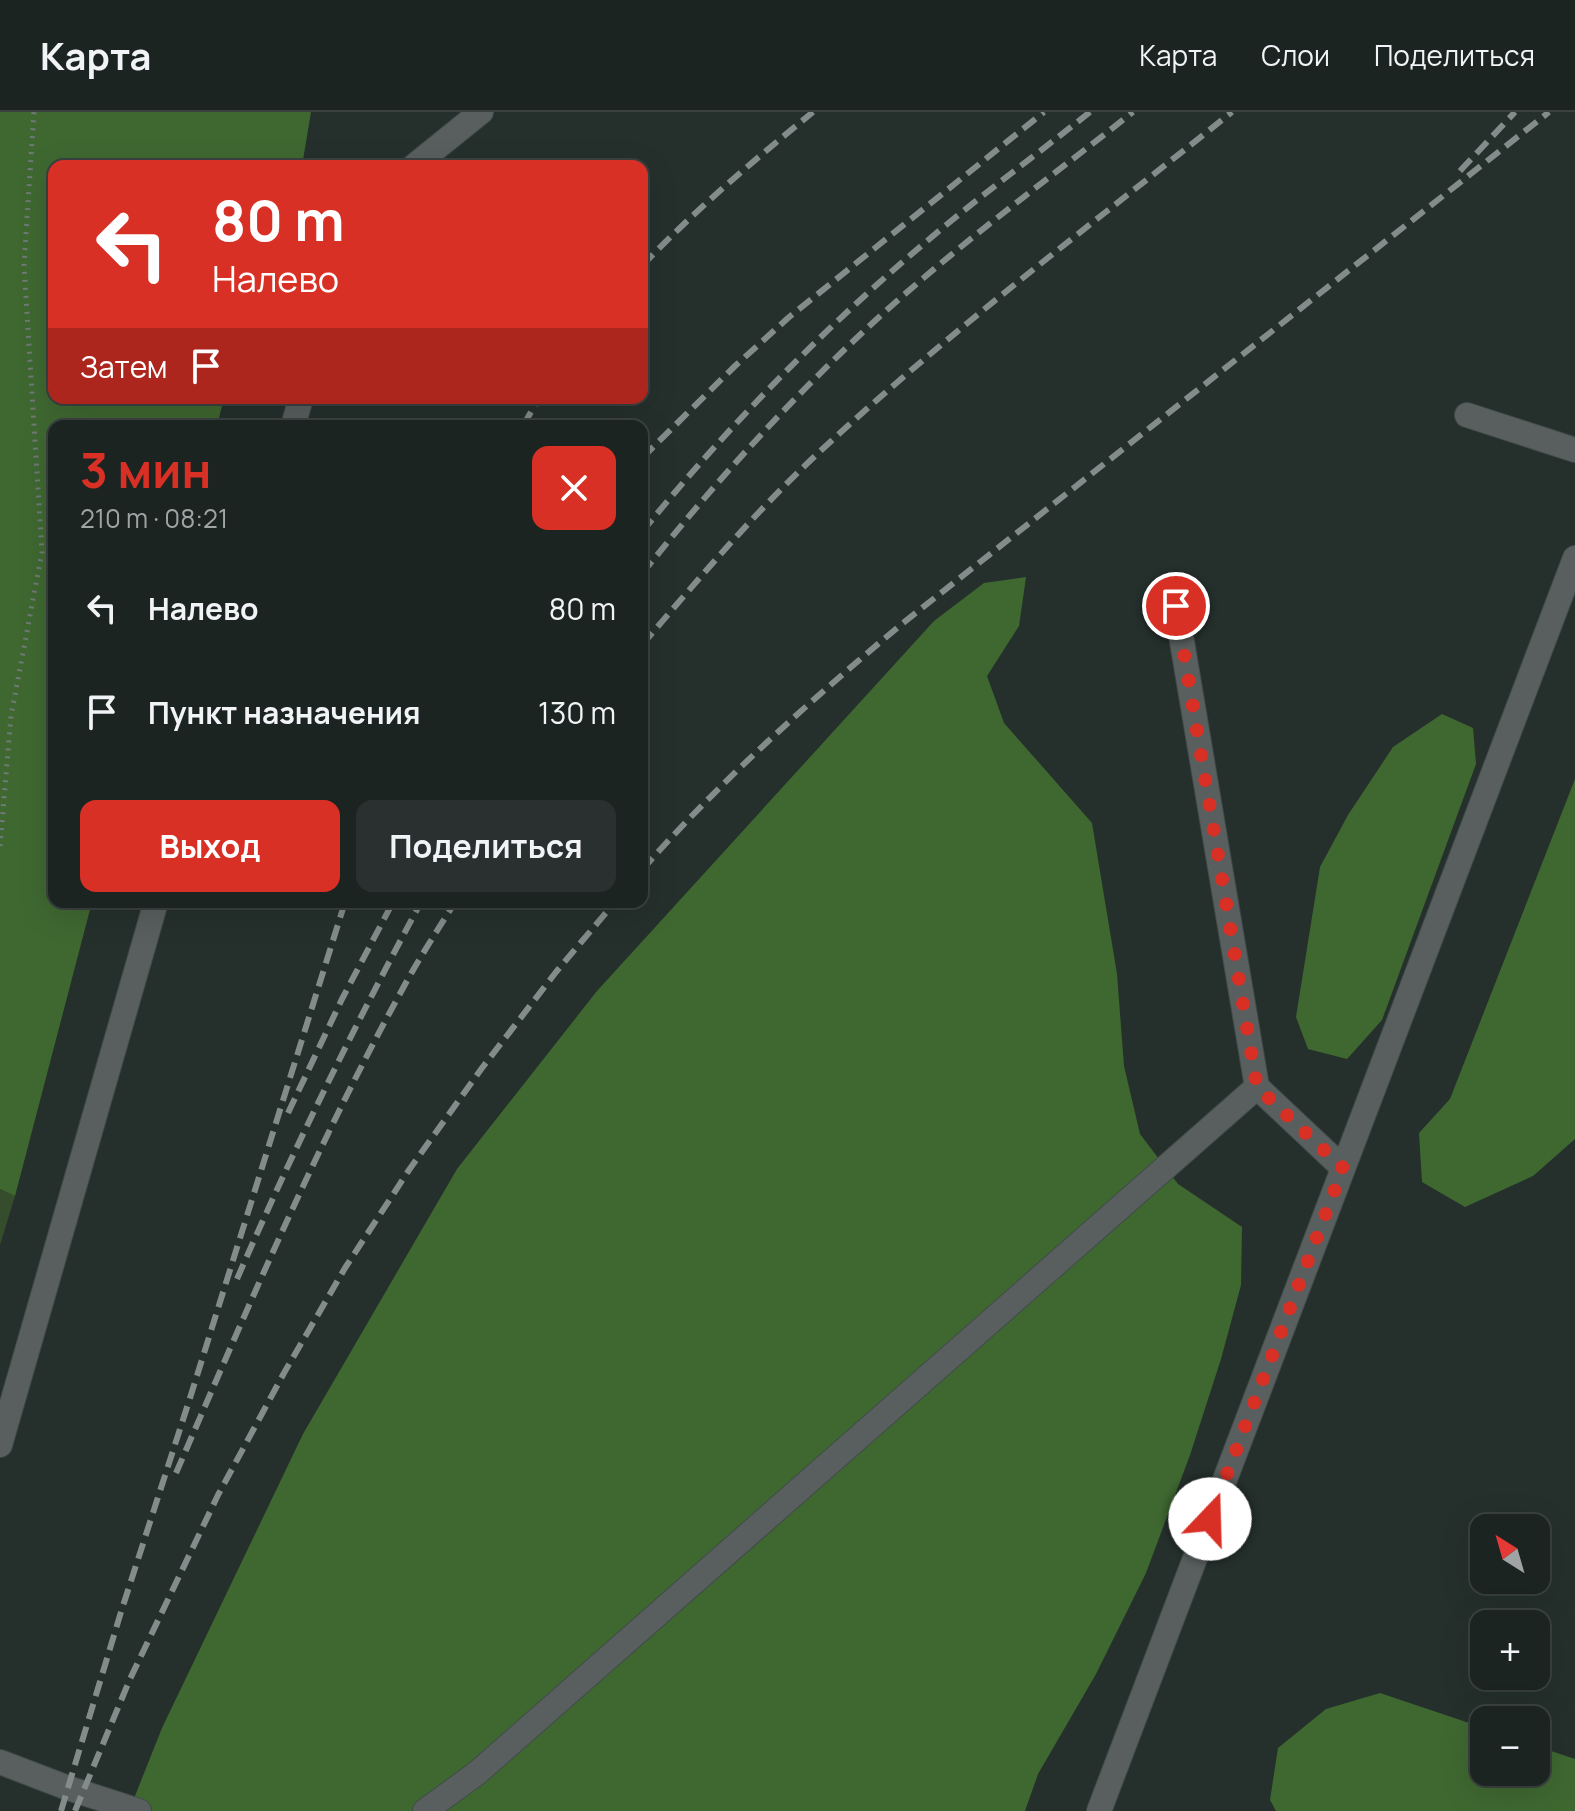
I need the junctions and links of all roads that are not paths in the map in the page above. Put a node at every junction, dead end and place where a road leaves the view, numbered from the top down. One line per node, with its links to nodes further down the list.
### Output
1 (481, 112): 2 (lane)
2 (421, 160)
3 (1467, 415): 4 (lane)
4 (1575, 450)
5 (1575, 558): 9 (lane)
6 (1176, 606): 8 (lane)
7 (154, 908): 10 (lane)
8 (1257, 1087): 9 (lane); 13 (lane)
9 (1343, 1168): 14 (lane)
10 (0, 1445)
11 (0, 1762): 12 (lane)
12 (139, 1811)
13 (425, 1811)
14 (1099, 1811)

